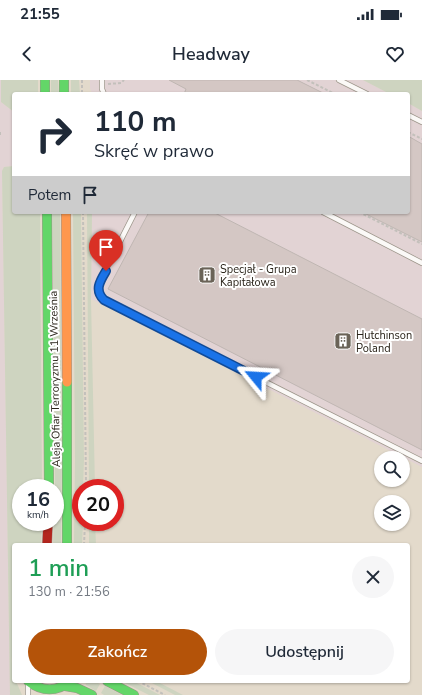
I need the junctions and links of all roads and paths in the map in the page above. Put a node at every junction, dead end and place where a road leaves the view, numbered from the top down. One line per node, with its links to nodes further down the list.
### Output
1 (45, 80): 7 (street)
2 (64, 80): 8 (street)
3 (82, 80): 9 (path)
4 (102, 80): 10 (lane)
5 (307, 80): 11 (path)
6 (339, 80): 12 (lane)
7 (46, 92)
8 (64, 92)
9 (82, 92)
10 (103, 92)
11 (331, 92)
12 (362, 92)
13 (410, 116): 14 (lane)
14 (422, 122)
15 (0, 132): 17 (path)
16 (410, 133): 18 (path)
17 (0, 137)
18 (422, 139)
19 (47, 214): 28 (street, Aleja Ofiar Terroryzmu 11 Września)
20 (66, 214): 33 (street, Aleja Ofiar Terroryzmu 11 Września)
21 (83, 214): 29 (path)
22 (134, 214): 27 (lane)
23 (326, 214): 26 (lane)
24 (363, 214): 25 (path)
25 (422, 244)
26 (422, 263)
27 (422, 461)
28 (49, 479)
29 (86, 479)
30 (48, 531): 32 (street)
31 (85, 531): 34 (path)
32 (48, 543)
33 (67, 543)
34 (84, 543)
35 (28, 683): 41 (lane)
36 (31, 683): 40 (street)
37 (111, 683): 43 (street)
38 (142, 683): 44 (path)
39 (68, 684): 40 (street); 42 (street)
40 (52, 692)
41 (28, 695)
42 (92, 695)
43 (134, 695)
44 (165, 695)

